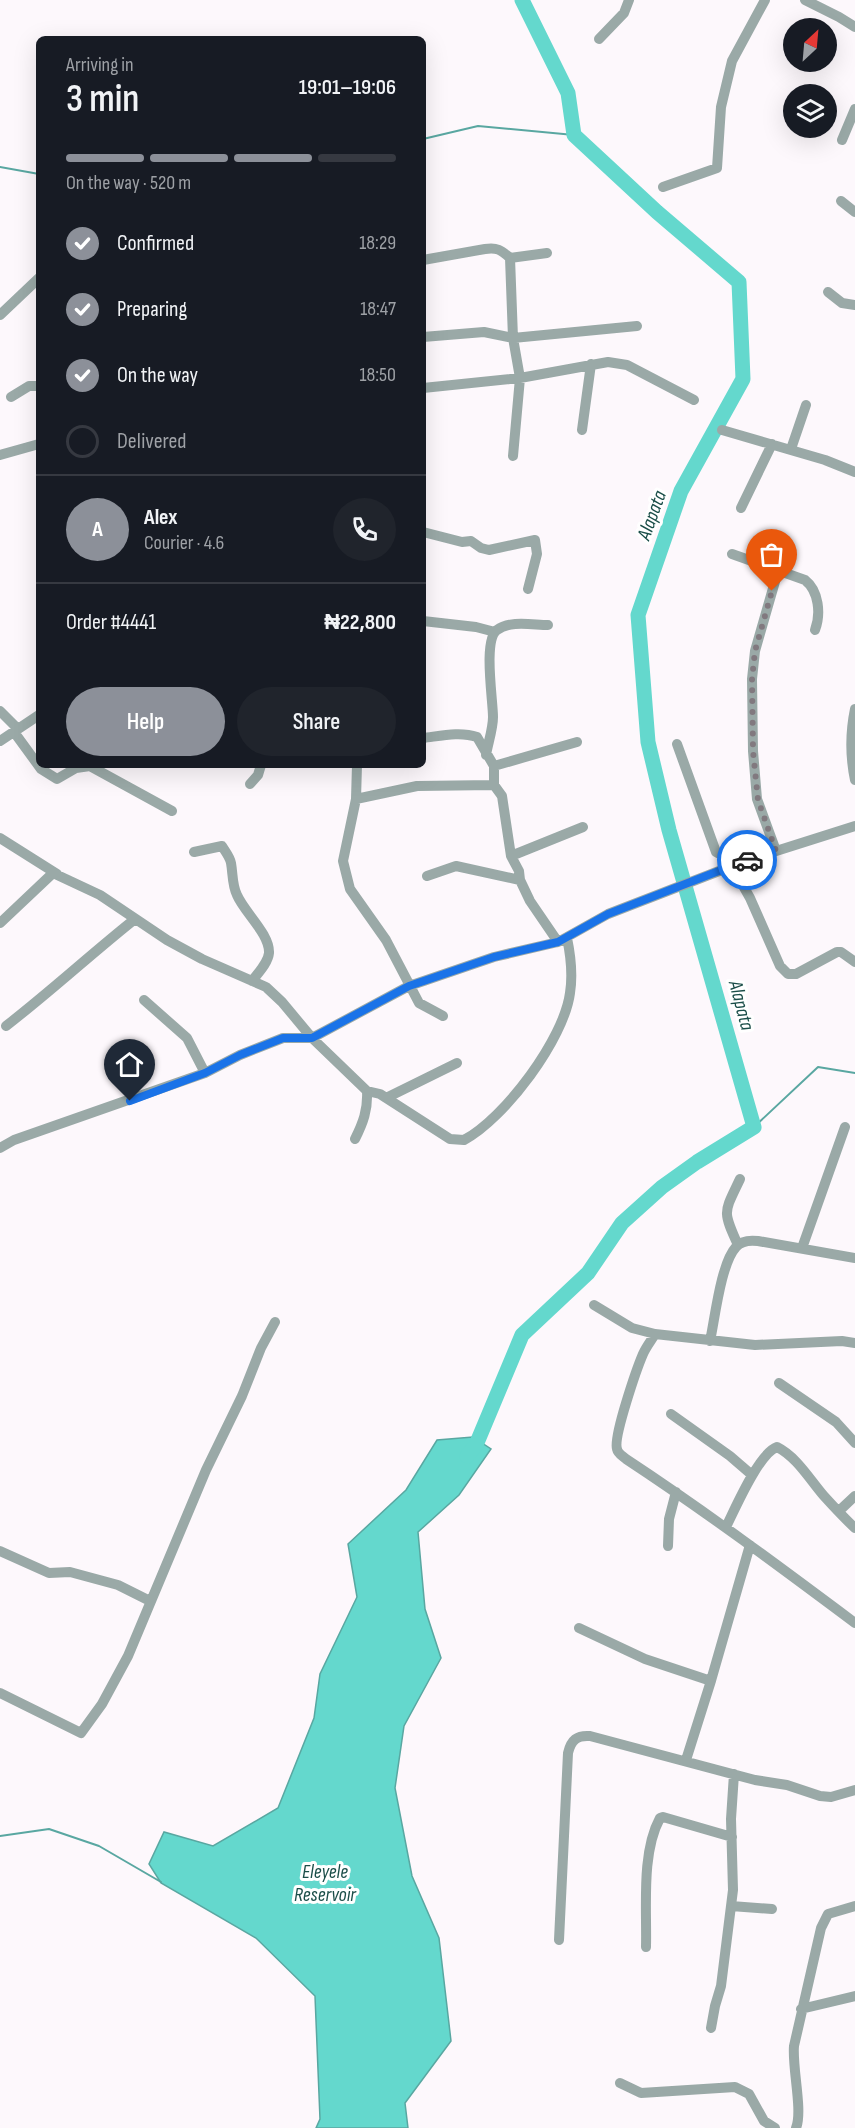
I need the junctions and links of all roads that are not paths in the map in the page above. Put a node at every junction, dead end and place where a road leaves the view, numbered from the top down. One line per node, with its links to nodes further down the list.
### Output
1 (629, 0): 5 (street)
2 (765, 0): 8 (street)
3 (805, 0): 4 (street)
4 (855, 27)
5 (599, 39)
6 (855, 110): 7 (street)
7 (843, 140)
8 (663, 187)
9 (841, 201): 10 (street)
10 (855, 212)
11 (547, 253): 12 (street)
12 (510, 258): 13 (street); 20 (street)
13 (426, 260)
14 (36, 281): 17 (street)
15 (828, 292): 16 (street)
16 (855, 305)
17 (0, 315)
18 (638, 326): 20 (street)
19 (426, 337): 20 (street)
20 (513, 338): 22 (street)
21 (591, 364): 22 (street); 26 (street); 28 (street)
22 (520, 378): 24 (street); 34 (street)
23 (36, 386): 25 (street)
24 (426, 388)
25 (11, 397)
26 (694, 400)
27 (806, 405): 32 (street)
28 (582, 430)
29 (722, 430): 30 (street)
30 (772, 444): 32 (street); 36 (street)
31 (36, 445): 33 (street)
32 (791, 449): 35 (street)
33 (0, 455)
34 (513, 456)
35 (855, 472)
36 (741, 508)
37 (426, 533): 40 (street)
38 (732, 554): 39 (street)
39 (778, 571): 43 (street); 70 (street)
40 (528, 589)
41 (426, 621): 44 (street)
42 (548, 625): 44 (street)
43 (815, 630)
44 (495, 632): 53 (street)
45 (855, 709): 55 (street)
46 (0, 711): 48 (street)
47 (36, 717): 48 (street)
48 (16, 730): 50 (street); 54 (street)
49 (426, 738): 53 (street)
50 (0, 741)
51 (577, 742): 56 (street)
52 (677, 744): 73 (street)
53 (486, 754): 56 (street)
54 (36, 761)
55 (854, 765): 62 (street)
56 (494, 766): 64 (street)
57 (40, 768): 58 (street)
58 (76, 768)
59 (94, 768): 66 (street)
60 (260, 768): 63 (street)
61 (357, 768): 65 (street)
62 (855, 780)
63 (250, 784)
64 (494, 785): 65 (street); 72 (street)
65 (356, 799): 83 (street)
66 (172, 811)
67 (855, 826): 70 (street)
68 (583, 827): 72 (street)
69 (0, 838): 77 (street)
70 (776, 851): 73 (street)
71 (194, 852): 82 (street)
72 (511, 856): 76 (street)
73 (745, 861): 74 (street)
74 (732, 866): 80 (street); 81 (street)
75 (427, 876): 76 (street)
76 (520, 880): 80 (street)
77 (68, 881): 78 (street); 79 (street)
78 (135, 919): 82 (street); 86 (street)
79 (0, 923)
80 (558, 942): 83 (street); 91 (street)
81 (855, 962)
82 (252, 981): 87 (street)
83 (409, 986): 85 (street); 87 (street)
84 (144, 1000): 89 (street)
85 (443, 1016)
86 (6, 1026)
87 (312, 1038): 89 (street); 90 (street)
88 (457, 1063): 91 (street)
89 (205, 1073): 94 (street)
90 (367, 1091): 91 (street); 93 (street)
91 (386, 1098)
92 (845, 1126): 97 (street)
93 (355, 1139)
94 (0, 1148)
95 (740, 1179): 96 (street)
96 (738, 1245): 97 (street); 102 (street)
97 (802, 1248): 98 (street)
98 (855, 1258)
99 (594, 1305): 101 (street)
100 (275, 1322): 116 (street)
101 (655, 1334): 102 (street); 108 (street)
102 (710, 1341): 103 (street)
103 (855, 1343)
104 (779, 1383): 106 (street)
105 (671, 1414): 107 (street)
106 (855, 1443)
107 (752, 1475): 110 (street); 111 (street)
108 (676, 1492): 111 (street); 114 (street)
109 (855, 1496): 110 (street)
110 (839, 1512): 112 (street)
111 (726, 1527): 113 (street)
112 (855, 1528)
113 (750, 1545): 117 (street); 119 (street)
114 (668, 1546)
115 (0, 1551): 116 (street)
116 (150, 1601): 120 (street)
117 (855, 1623)
118 (579, 1628): 119 (street)
119 (711, 1681): 121 (street)
120 (0, 1693)
121 (686, 1760): 122 (street); 128 (street)
122 (734, 1774): 123 (street); 124 (street)
123 (855, 1790)
124 (732, 1837): 125 (street); 129 (street)
125 (731, 1906): 127 (street); 132 (street)
126 (855, 1906): 131 (street)
127 (772, 1909)
128 (559, 1940)
129 (646, 1947)
130 (855, 1996): 131 (street)
131 (801, 2009): 134 (street)
132 (711, 2028)
133 (620, 2083): 135 (street)
134 (798, 2116): 136 (street); 137 (street)
135 (775, 2128)
136 (796, 2128)
137 (805, 2128)

